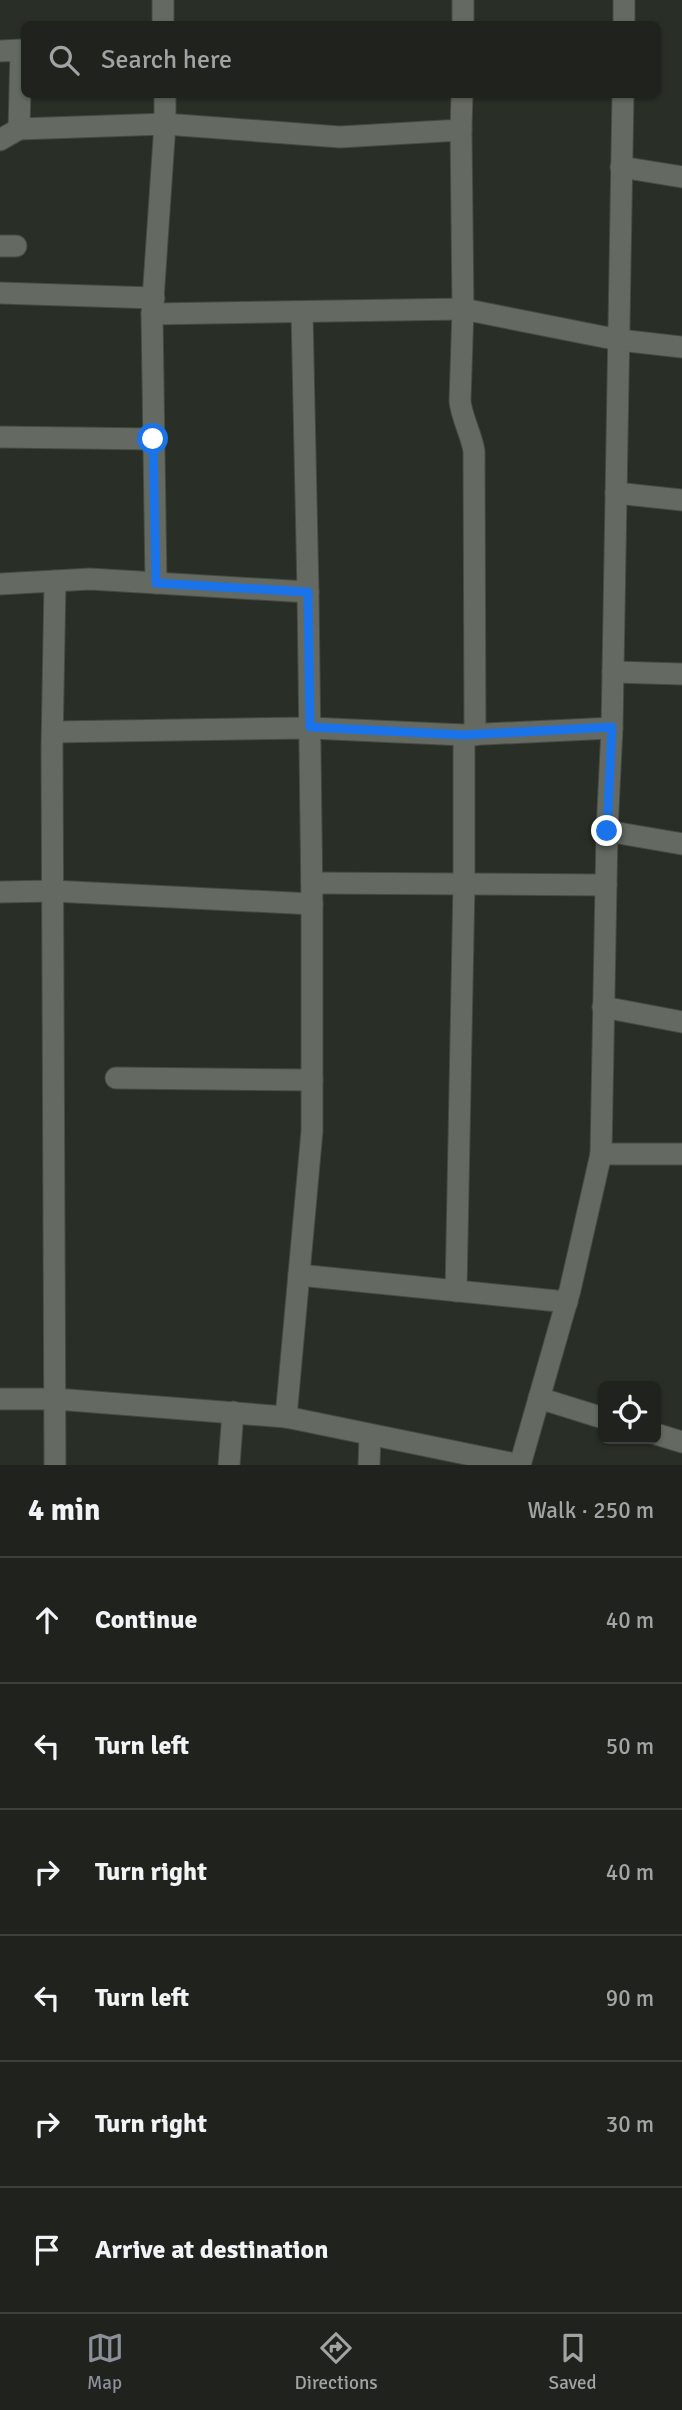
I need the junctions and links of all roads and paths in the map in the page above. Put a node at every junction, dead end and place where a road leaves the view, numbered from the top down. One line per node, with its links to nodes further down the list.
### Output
1 (163, 0): 4 (street)
2 (463, 0): 5 (street)
3 (624, 0): 6 (street)
4 (163, 21)
5 (463, 21)
6 (624, 21)
7 (0, 51): 12 (street)
8 (165, 98): 11 (street)
9 (462, 98): 13 (street)
10 (622, 98): 15 (street)
11 (165, 124): 12 (street); 13 (street); 18 (street)
12 (19, 129): 14 (street)
13 (461, 130): 19 (street)
14 (0, 140)
15 (621, 167): 16 (street); 21 (street)
16 (682, 177)
17 (0, 293): 18 (street)
18 (153, 306): 20 (street); 24 (street)
19 (463, 309): 20 (street); 21 (street); 36 (street)
20 (302, 312): 30 (street)
21 (619, 340): 22 (street); 25 (street)
22 (682, 347)
23 (0, 437): 24 (street)
24 (153, 439): 28 (street)
25 (616, 493): 26 (street); 31 (street)
26 (682, 500)
27 (55, 581): 28 (street); 29 (street); 35 (street)
28 (156, 583): 30 (street)
29 (0, 584)
30 (308, 592): 33 (street)
31 (613, 672): 32 (street); 34 (street)
32 (682, 674)
33 (310, 727): 35 (street); 36 (street); 43 (street)
34 (612, 727): 36 (street); 37 (street)
35 (52, 732): 41 (street)
36 (470, 735): 39 (street)
37 (607, 831): 38 (street); 40 (street)
38 (682, 844)
39 (464, 884): 40 (street); 43 (street); 51 (street)
40 (606, 885): 44 (street)
41 (53, 891): 42 (street); 43 (street); 55 (street)
42 (0, 892)
43 (312, 893): 47 (street)
44 (604, 1007): 45 (street); 48 (street)
45 (682, 1022)
46 (116, 1078): 47 (street)
47 (312, 1080): 50 (street)
48 (601, 1154): 49 (street); 52 (street)
49 (682, 1154)
50 (299, 1275): 51 (street); 58 (street)
51 (456, 1291): 52 (street)
52 (567, 1302): 53 (street)
53 (539, 1398): 57 (street); 65 (street)
54 (0, 1399): 55 (street)
55 (56, 1399): 56 (street); 62 (street)
56 (233, 1412): 58 (street); 63 (street)
57 (598, 1416)
58 (286, 1417): 59 (street)
59 (370, 1435): 64 (street); 65 (street)
60 (661, 1436): 61 (street)
61 (682, 1442)
62 (55, 1465)
63 (229, 1465)
64 (369, 1465)
65 (520, 1465)

